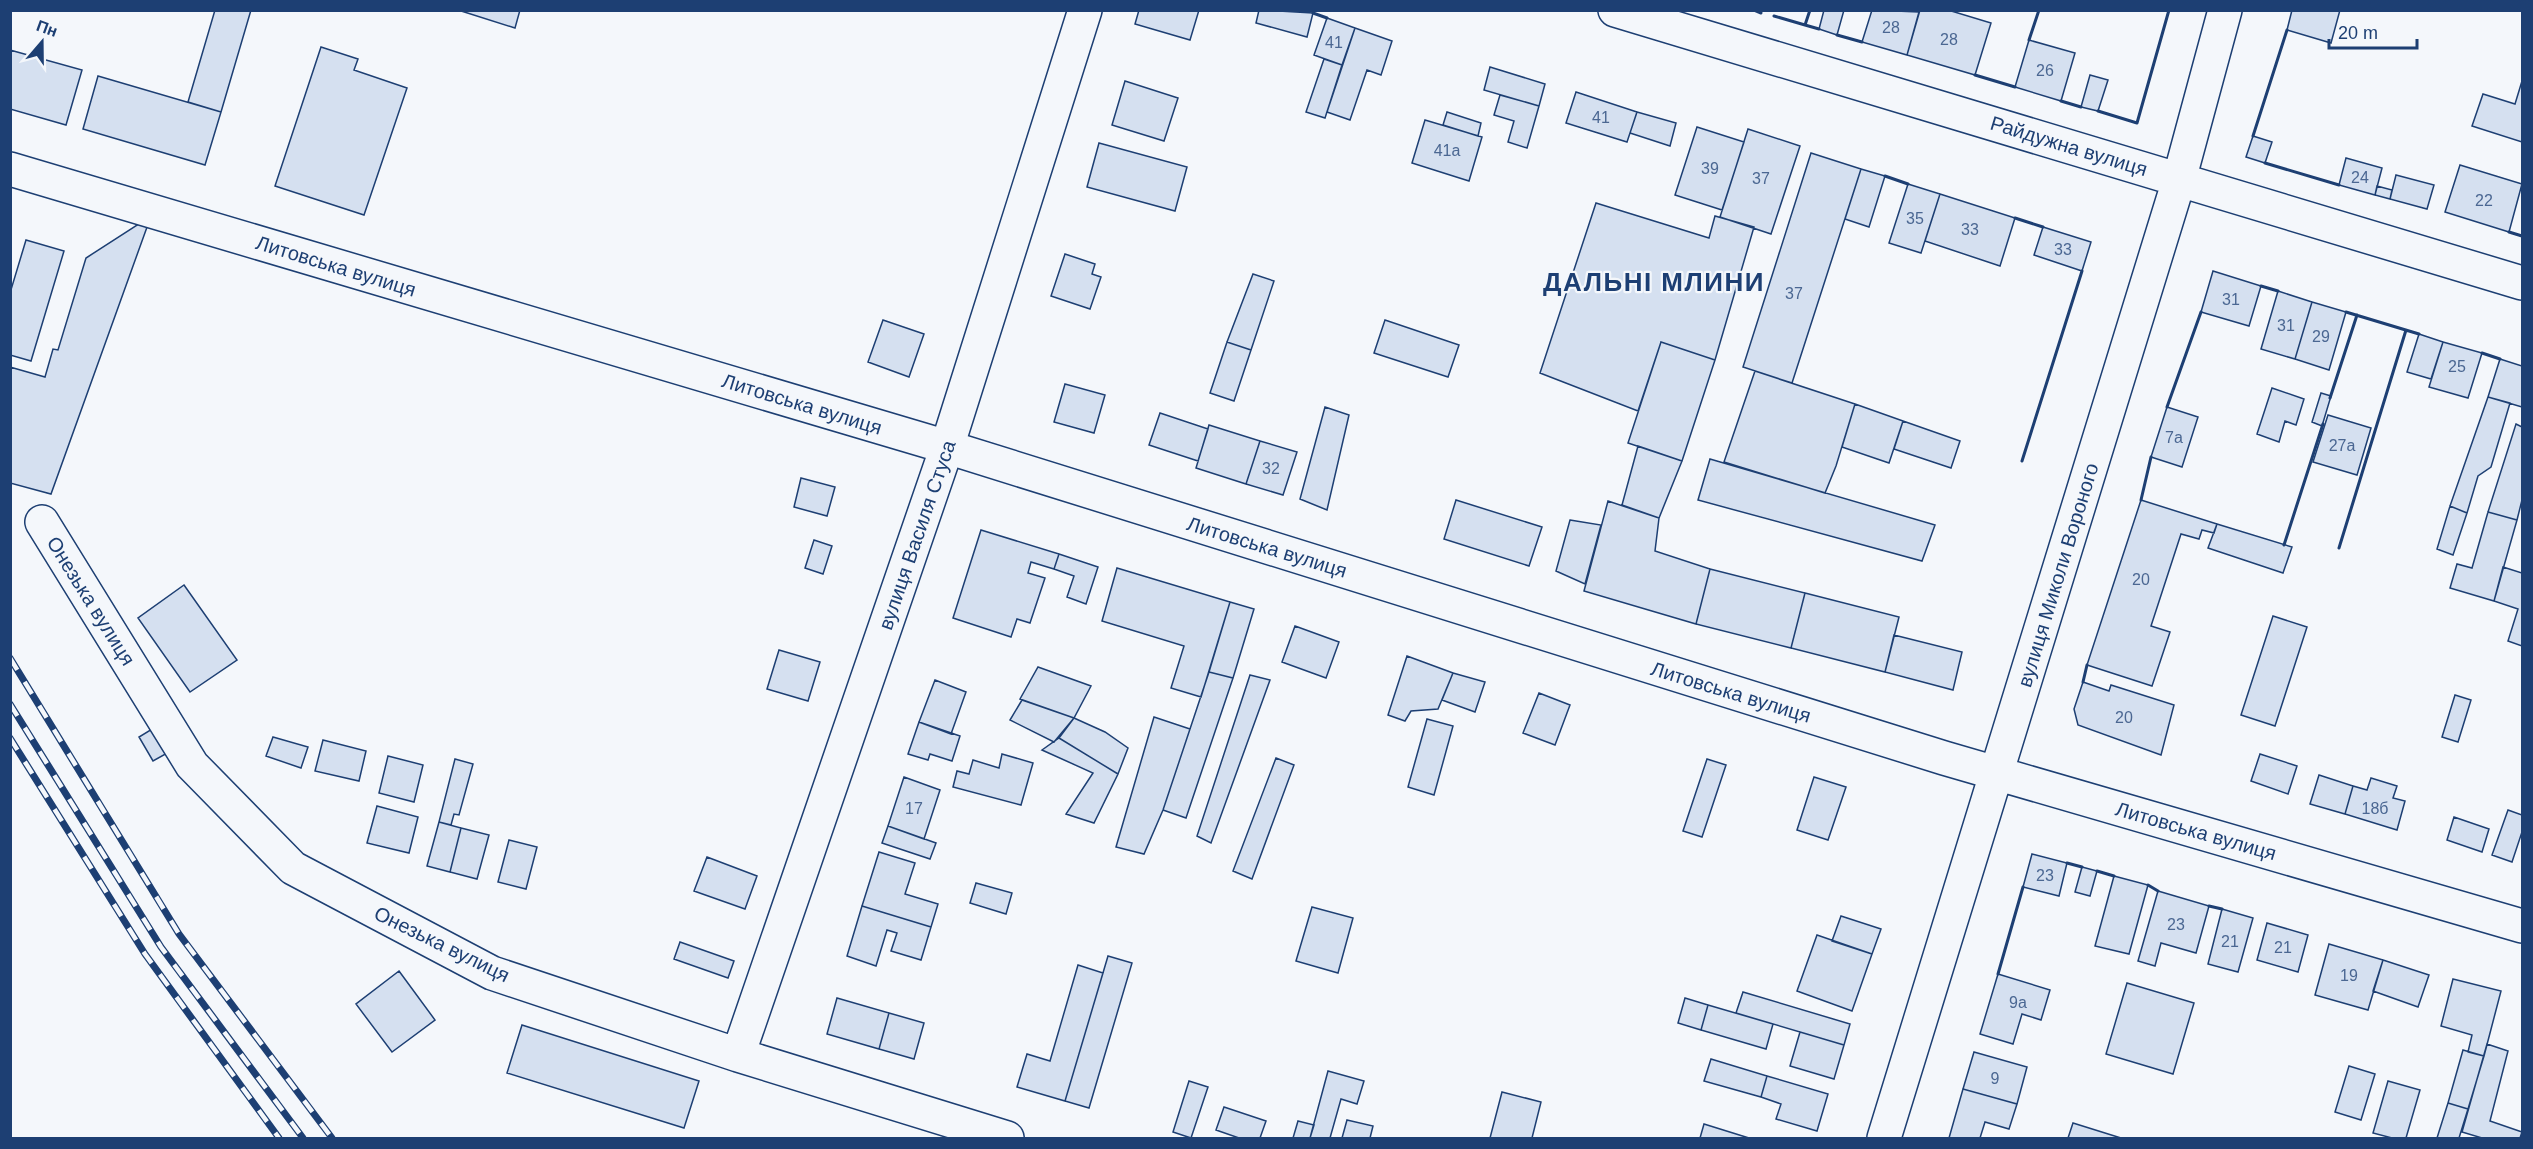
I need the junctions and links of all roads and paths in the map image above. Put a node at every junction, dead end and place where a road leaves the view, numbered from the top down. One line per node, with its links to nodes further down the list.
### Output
1 (1084, 10): 7 (street, вулиця Василя Стуса)
2 (1615, 10): 5 (street, Райдужна вулиця)
3 (2225, 10): 5 (street, вулиця Миколи Вороного)
4 (10, 169): 7 (street, Литовська вулиця)
5 (2179, 180): 6 (street, Райдужна вулиця); 9 (street, вулиця Миколи Вороного)
6 (2523, 283)
7 (947, 447): 9 (street, Литовська вулиця); 11 (street, вулиця Василя Стуса)
8 (42, 522): 11 (street, Онезька вулиця)
9 (1998, 774): 10 (street, Литовська вулиця); 13 (street, вулиця Миколи Вороного)
10 (2523, 926)
11 (738, 1055): 12 (street, Онезька вулиця)
12 (1007, 1138)
13 (1884, 1138)

